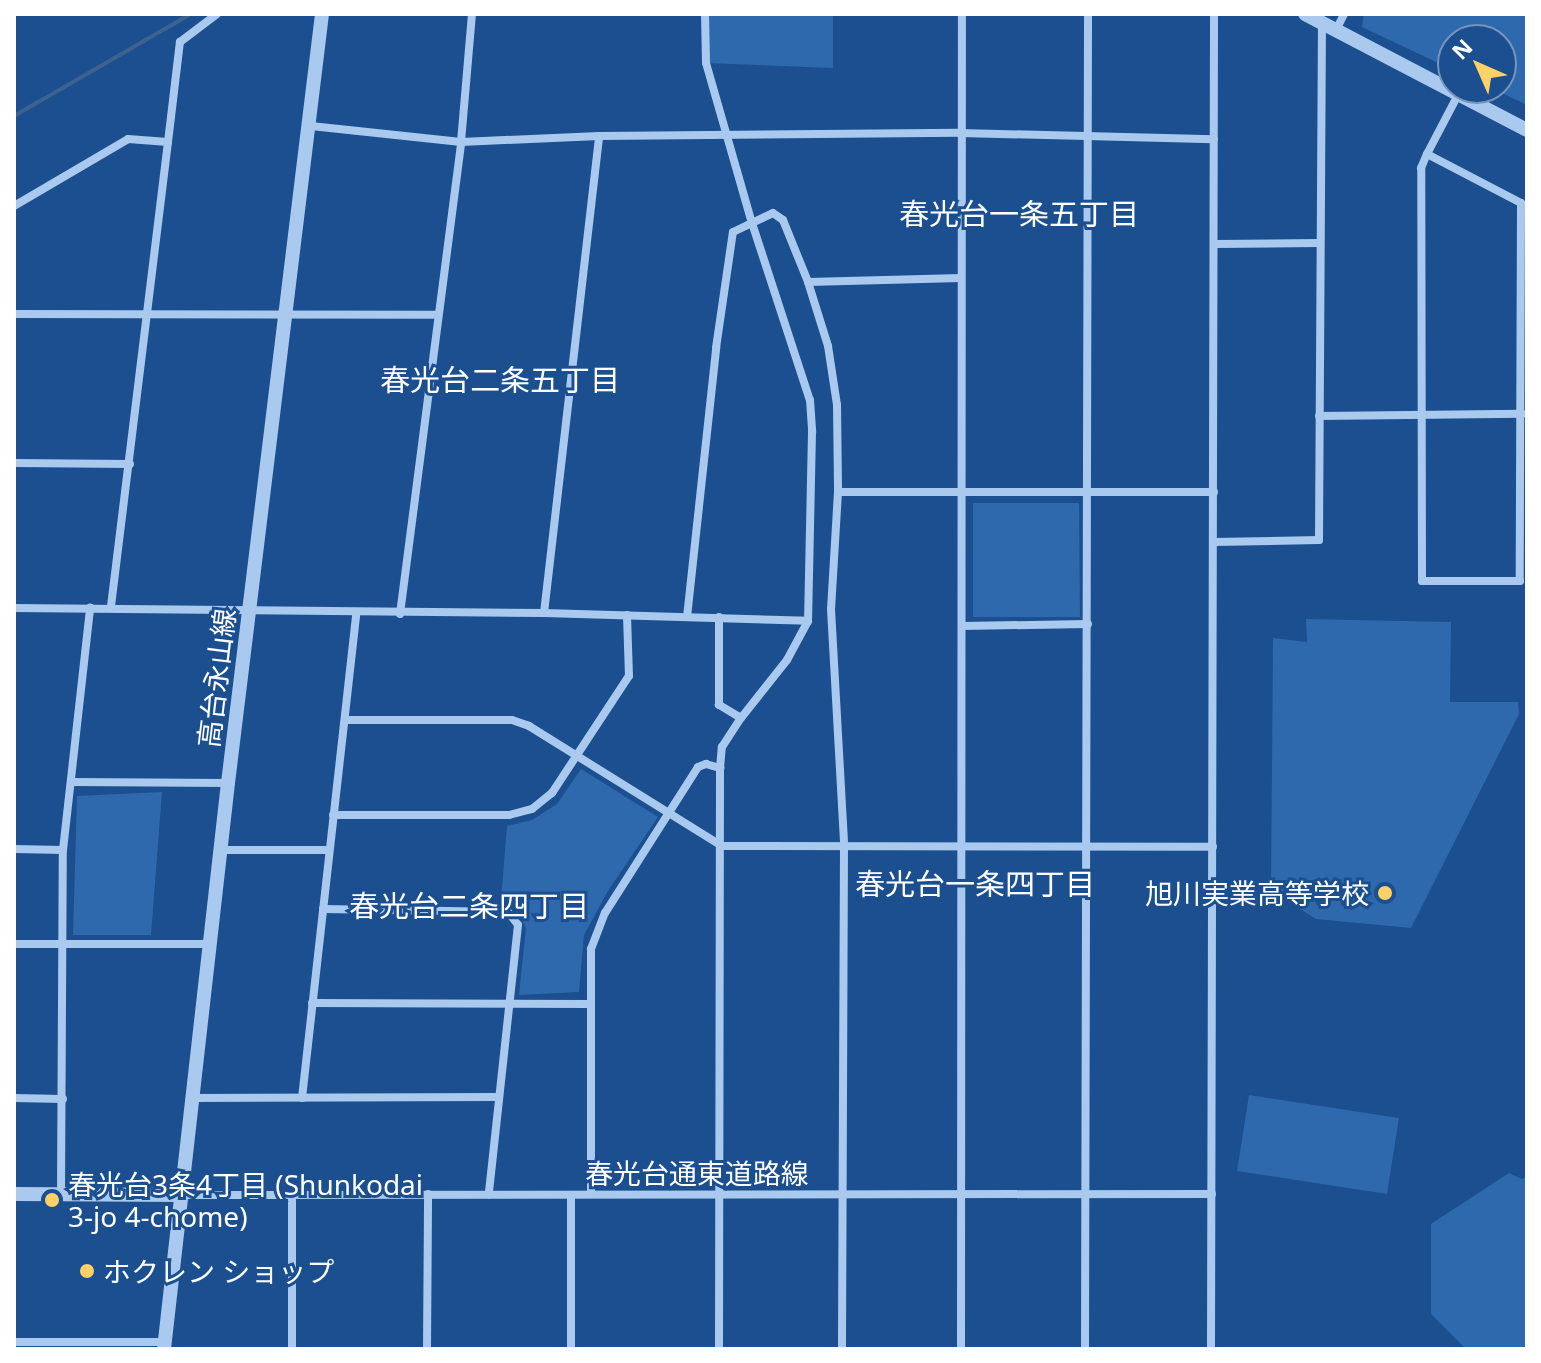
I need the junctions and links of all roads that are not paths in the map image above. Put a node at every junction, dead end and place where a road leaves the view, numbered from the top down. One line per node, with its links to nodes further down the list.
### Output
1 (217, 14): 21 (street)
2 (322, 14): 14 (street, 高台永山線)
3 (472, 14): 22 (street)
4 (705, 14): 17 (street)
5 (962, 14): 16 (street)
6 (1088, 14): 19 (street)
7 (1214, 14): 20 (street)
8 (1305, 14): 10 (street)
9 (1344, 14): 10 (street)
10 (1329, 26): 11 (street); 26 (street)
11 (1437, 84)
12 (1453, 104): 23 (street)
13 (1476, 104): 15 (street)
14 (311, 126): 22 (street); 30 (street, 高台永山線)
15 (1527, 130)
16 (960, 133): 17 (street); 19 (street); 28 (street)
17 (726, 135): 18 (street); 25 (street)
18 (599, 136): 22 (street); 49 (street)
19 (1088, 138): 20 (street); 40 (street)
20 (1214, 139): 27 (street)
21 (168, 142): 24 (street); 32 (street)
22 (461, 142): 33 (street)
23 (1427, 154): 34 (street); 35 (street)
24 (14, 206)
25 (751, 220): 29 (street); 52 (street); 54 (street)
26 (1320, 243): 27 (street); 36 (street)
27 (1215, 244): 42 (street)
28 (961, 278): 29 (street); 39 (street)
29 (808, 282): 41 (street)
30 (286, 313): 32 (street); 33 (street); 47 (street, 高台永山線)
31 (14, 314): 32 (street)
32 (149, 314): 38 (street)
33 (437, 315): 50 (street)
34 (1423, 414): 35 (street); 35 (street); 36 (street)
35 (1522, 414)
36 (1319, 416): 43 (street)
37 (14, 463): 38 (street)
38 (130, 464): 46 (street)
39 (962, 491): 40 (street); 41 (street); 56 (street)
40 (1088, 491): 42 (street); 55 (street)
41 (838, 492): 65 (street)
42 (1214, 492): 43 (street)
43 (1214, 542): 69 (street)
44 (14, 608): 45 (street)
45 (90, 608): 46 (street); 61 (street)
46 (111, 608): 47 (street)
47 (250, 612): 48 (street); 62 (street, 高台永山線)
48 (356, 613): 50 (street); 58 (street)
49 (544, 613): 50 (street); 51 (street)
50 (400, 614)
51 (627, 615): 52 (street); 59 (street)
52 (687, 617): 53 (street)
53 (719, 617): 54 (street); 57 (street)
54 (808, 621): 57 (street)
55 (1088, 624): 56 (street); 68 (street)
56 (962, 626): 67 (street)
57 (741, 718): 60 (street)
58 (345, 720): 59 (street); 64 (street)
59 (579, 755): 63 (street); 64 (street)
60 (720, 768): 63 (street); 66 (street)
61 (71, 782): 62 (street); 71 (street)
62 (228, 783): 72 (street, 高台永山線)
63 (669, 813): 66 (street); 80 (street)
64 (333, 815): 73 (street)
65 (844, 845): 66 (street); 67 (street); 95 (street)
66 (722, 846): 98 (street)
67 (963, 846): 68 (street); 97 (street)
68 (1088, 846): 69 (street); 96 (street)
69 (1213, 847): 92 (street)
70 (14, 849): 71 (street)
71 (63, 850): 77 (street)
72 (222, 850): 73 (street); 76 (street, 高台永山線)
73 (329, 850): 74 (street)
74 (323, 909): 78 (street); 79 (street)
75 (14, 944): 77 (street)
76 (211, 944): 77 (street); 83 (street, 高台永山線)
77 (62, 945): 85 (street)
78 (312, 1003): 79 (street); 84 (street)
79 (510, 1003): 80 (street); 81 (street)
80 (590, 1004): 91 (street)
81 (499, 1097): 84 (street); 90 (street)
82 (14, 1098): 85 (street)
83 (194, 1098): 84 (street); 93 (street, 高台永山線)
84 (302, 1098)
85 (63, 1099): 87 (street)
86 (14, 1194): 87 (street)
87 (61, 1194): 93 (street)
88 (292, 1194): 89 (street, 春光台通東道路線); 93 (street, 春光台通東道路線); 101 (street)
89 (428, 1194): 90 (street, 春光台通東道路線); 102 (street)
90 (489, 1194): 94 (street, 春光台通東道路線)
91 (591, 1194): 94 (street, 春光台通東道路線); 98 (street, 春光台通東道路線)
92 (1212, 1194): 96 (street, 春光台通東道路線); 108 (street)
93 (182, 1195): 100 (street, 高台永山線)
94 (571, 1195): 103 (street)
95 (842, 1195): 97 (street, 春光台通東道路線); 98 (street, 春光台通東道路線); 105 (street)
96 (1085, 1195): 97 (street, 春光台通東道路線); 107 (street)
97 (962, 1196): 106 (street)
98 (721, 1197): 104 (street)
99 (14, 1342): 100 (street)
100 (165, 1346)
101 (292, 1349)
102 (427, 1349)
103 (571, 1349)
104 (719, 1349)
105 (842, 1349)
106 (961, 1349)
107 (1085, 1349)
108 (1211, 1349)

